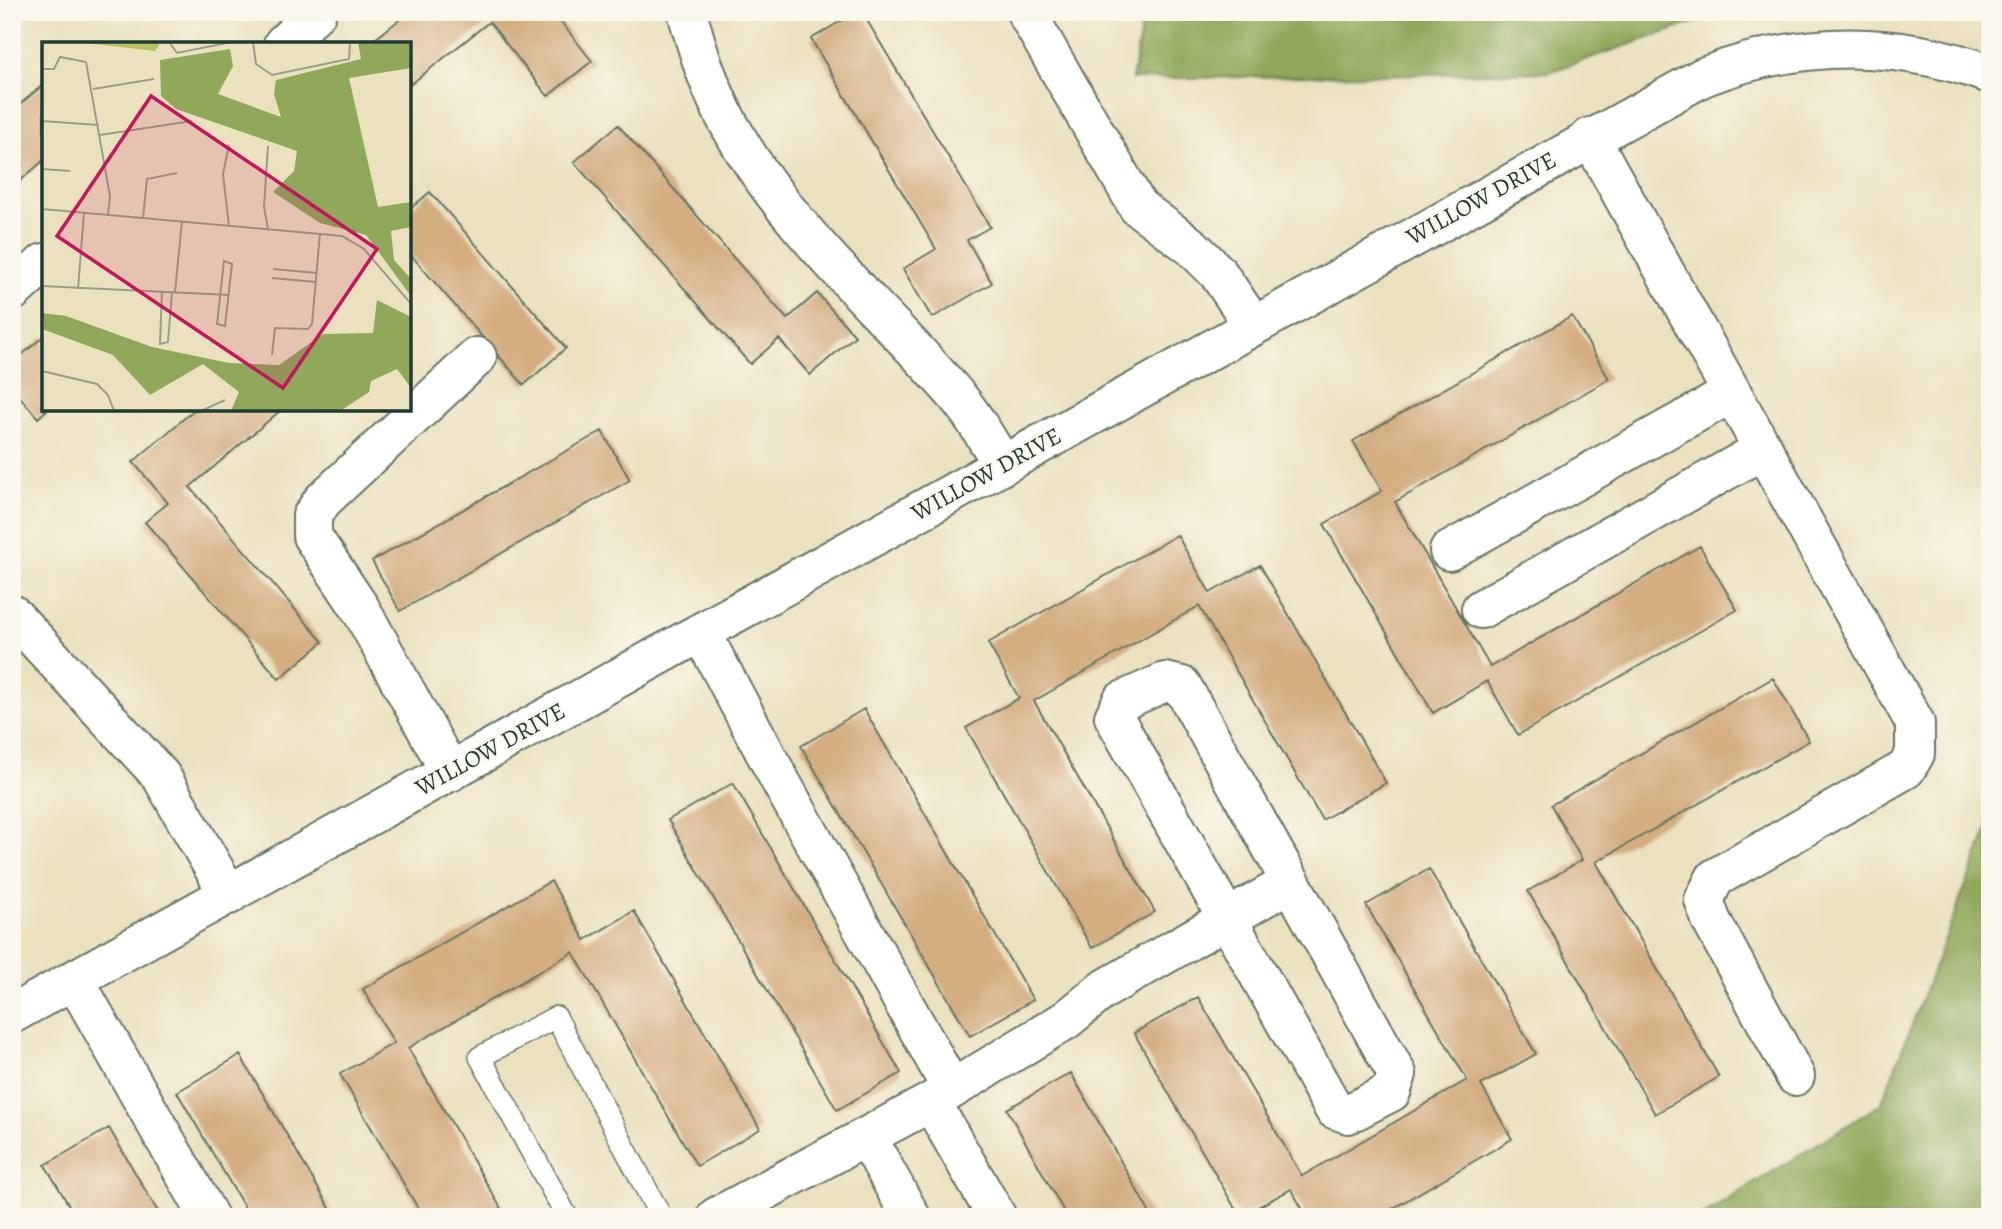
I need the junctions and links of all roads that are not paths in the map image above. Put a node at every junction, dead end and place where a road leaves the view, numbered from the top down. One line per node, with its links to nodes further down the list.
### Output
1 (317, 12): 4 (street)
2 (687, 12): 13 (street)
3 (1026, 12): 9 (street)
4 (285, 42)
5 (1990, 74): 6 (street, WILLOW DRIVE)
6 (1590, 137): 9 (street, WILLOW DRIVE); 11 (street)
7 (42, 265): 8 (street)
8 (12, 292)
9 (1253, 325): 13 (street, WILLOW DRIVE)
10 (477, 357): 18 (street)
11 (1732, 393): 12 (street); 14 (street)
12 (1764, 449): 15 (street); 24 (street)
13 (1003, 465): 17 (street, WILLOW DRIVE)
14 (1449, 551)
15 (1481, 609)
16 (12, 614): 20 (street)
17 (701, 632): 18 (street, WILLOW DRIVE); 25 (street)
18 (450, 772): 20 (street, WILLOW DRIVE)
19 (1291, 882): 21 (street); 21 (street); 21 (street)
20 (229, 895): 22 (street, WILLOW DRIVE)
21 (1229, 919): 25 (street)
22 (75, 981): 23 (street, WILLOW DRIVE); 27 (street)
23 (12, 1014)
24 (1796, 1076)
25 (941, 1095): 26 (street); 32 (street)
26 (867, 1137): 30 (street); 31 (street)
27 (209, 1217)
28 (566, 1217): 29 (lane)
29 (661, 1217)
30 (716, 1217)
31 (911, 1217)
32 (997, 1217)

